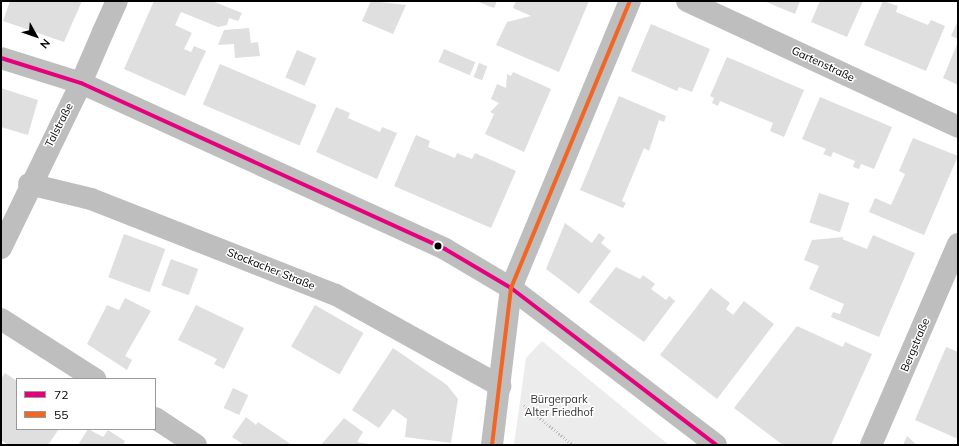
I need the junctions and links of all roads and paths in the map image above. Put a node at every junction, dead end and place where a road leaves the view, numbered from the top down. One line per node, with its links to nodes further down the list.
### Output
1 (117, 1): 5 (street, Talstraße)
2 (630, 1): 10 (street)
3 (687, 1): 6 (street, Gartenstraße)
4 (1, 58): 5 (street)
5 (80, 83): 7 (street, Talstraße); 10 (street)
6 (958, 127)
7 (29, 184): 9 (street, Talstraße); 13 (street, Stockacher Straße)
8 (958, 244): 19 (street, Bergstraße)
9 (1, 248)
10 (511, 288): 13 (street); 18 (street)
11 (1, 319): 12 (street)
12 (93, 378)
13 (500, 386): 16 (street); 17 (path)
14 (156, 419): 15 (street)
15 (196, 445)
16 (492, 445)
17 (573, 445)
18 (716, 445)
19 (871, 445)

